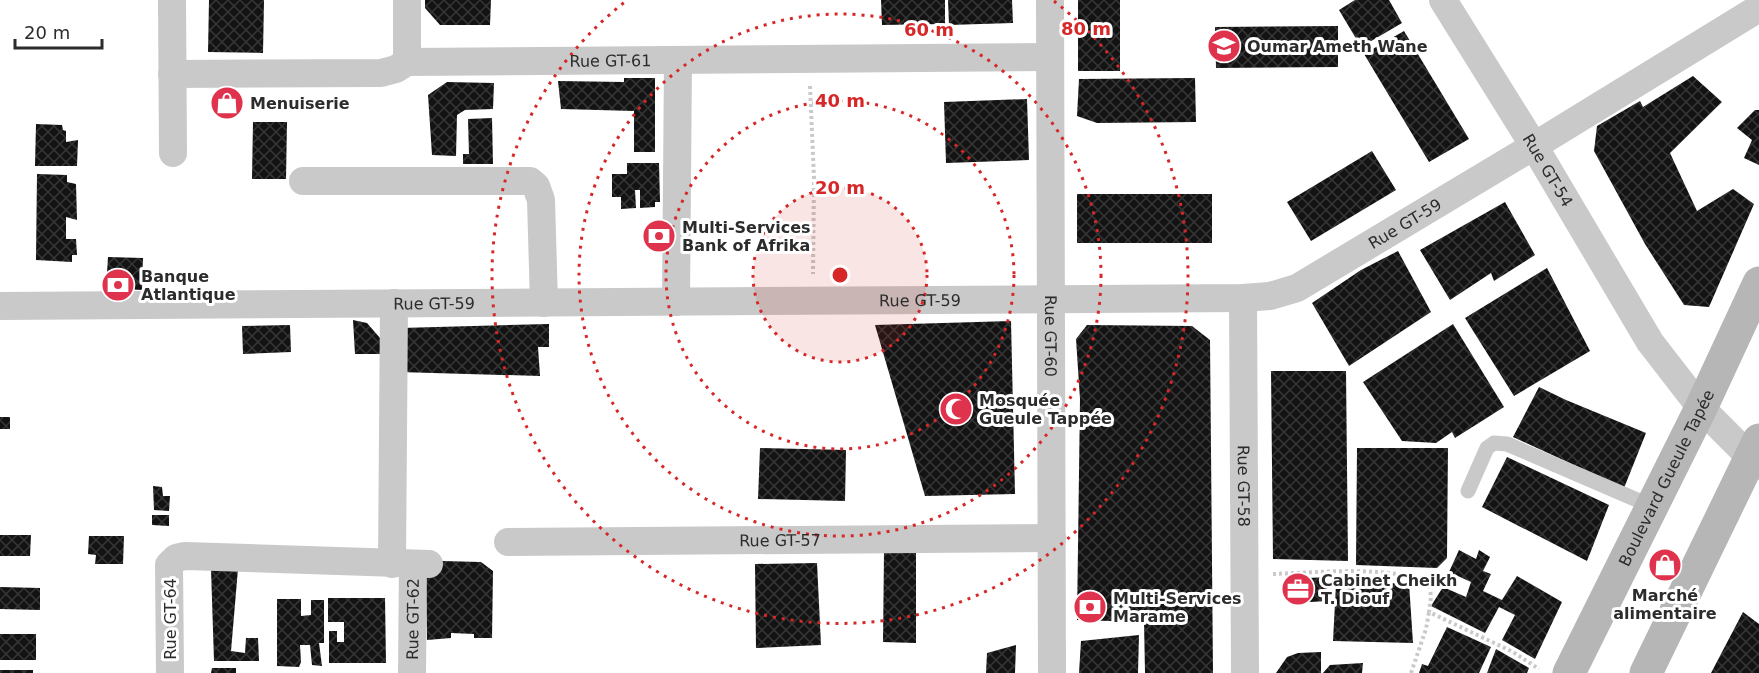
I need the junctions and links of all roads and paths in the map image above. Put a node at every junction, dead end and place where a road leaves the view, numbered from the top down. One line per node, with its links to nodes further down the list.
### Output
1 (172, 0): 10 (street)
2 (407, 0): 9 (street)
3 (1050, 0): 6 (street, Rue GT-60)
4 (1443, 0): 11 (street, Rue GT-54)
5 (1759, 8): 11 (street, Rue GT-59)
6 (1050, 57): 7 (street, Rue GT-61); 16 (street, Rue GT-60)
7 (809, 59): 8 (street, Rue GT-61); 17 (path)
8 (678, 60): 9 (street, Rue GT-61); 18 (street)
9 (407, 62): 10 (street, Rue GT-61)
10 (172, 74): 12 (street)
11 (1534, 146): 15 (street, Rue GT-59); 22 (street, Rue GT-54)
12 (173, 153)
13 (303, 181): 20 (street)
14 (1759, 283): 22 (street, Boulevard Gueule Tapée)
15 (1243, 298): 16 (street, Rue GT-59); 29 (street, Rue GT-58)
16 (1051, 299): 17 (street, Rue GT-59); 26 (street, Rue GT-60)
17 (813, 301): 18 (street, Rue GT-59)
18 (676, 302): 20 (street, Rue GT-59)
19 (394, 303): 20 (street, Rue GT-59); 21 (street, Rue GT-59); 28 (street, Rue GT-62)
20 (544, 303)
21 (0, 306)
22 (1701, 408): 23 (street); 25 (street, Boulevard Gueule Tapée)
23 (1756, 455): 38 (street)
24 (1468, 491): 25 (lane)
25 (1651, 506): 37 (street, Boulevard Gueule Tapée)
26 (1052, 538): 27 (street, Rue GT-57); 33 (street, Rue GT-60)
27 (508, 542)
28 (411, 564): 31 (street, Rue GT-64); 32 (street, Rue GT-62)
29 (1245, 574): 30 (path); 34 (street, Rue GT-58)
30 (1429, 612): 35 (path); 36 (path)
31 (170, 673)
32 (411, 673)
33 (1052, 673)
34 (1245, 673)
35 (1411, 673)
36 (1545, 673)
37 (1569, 673)
38 (1646, 673)

